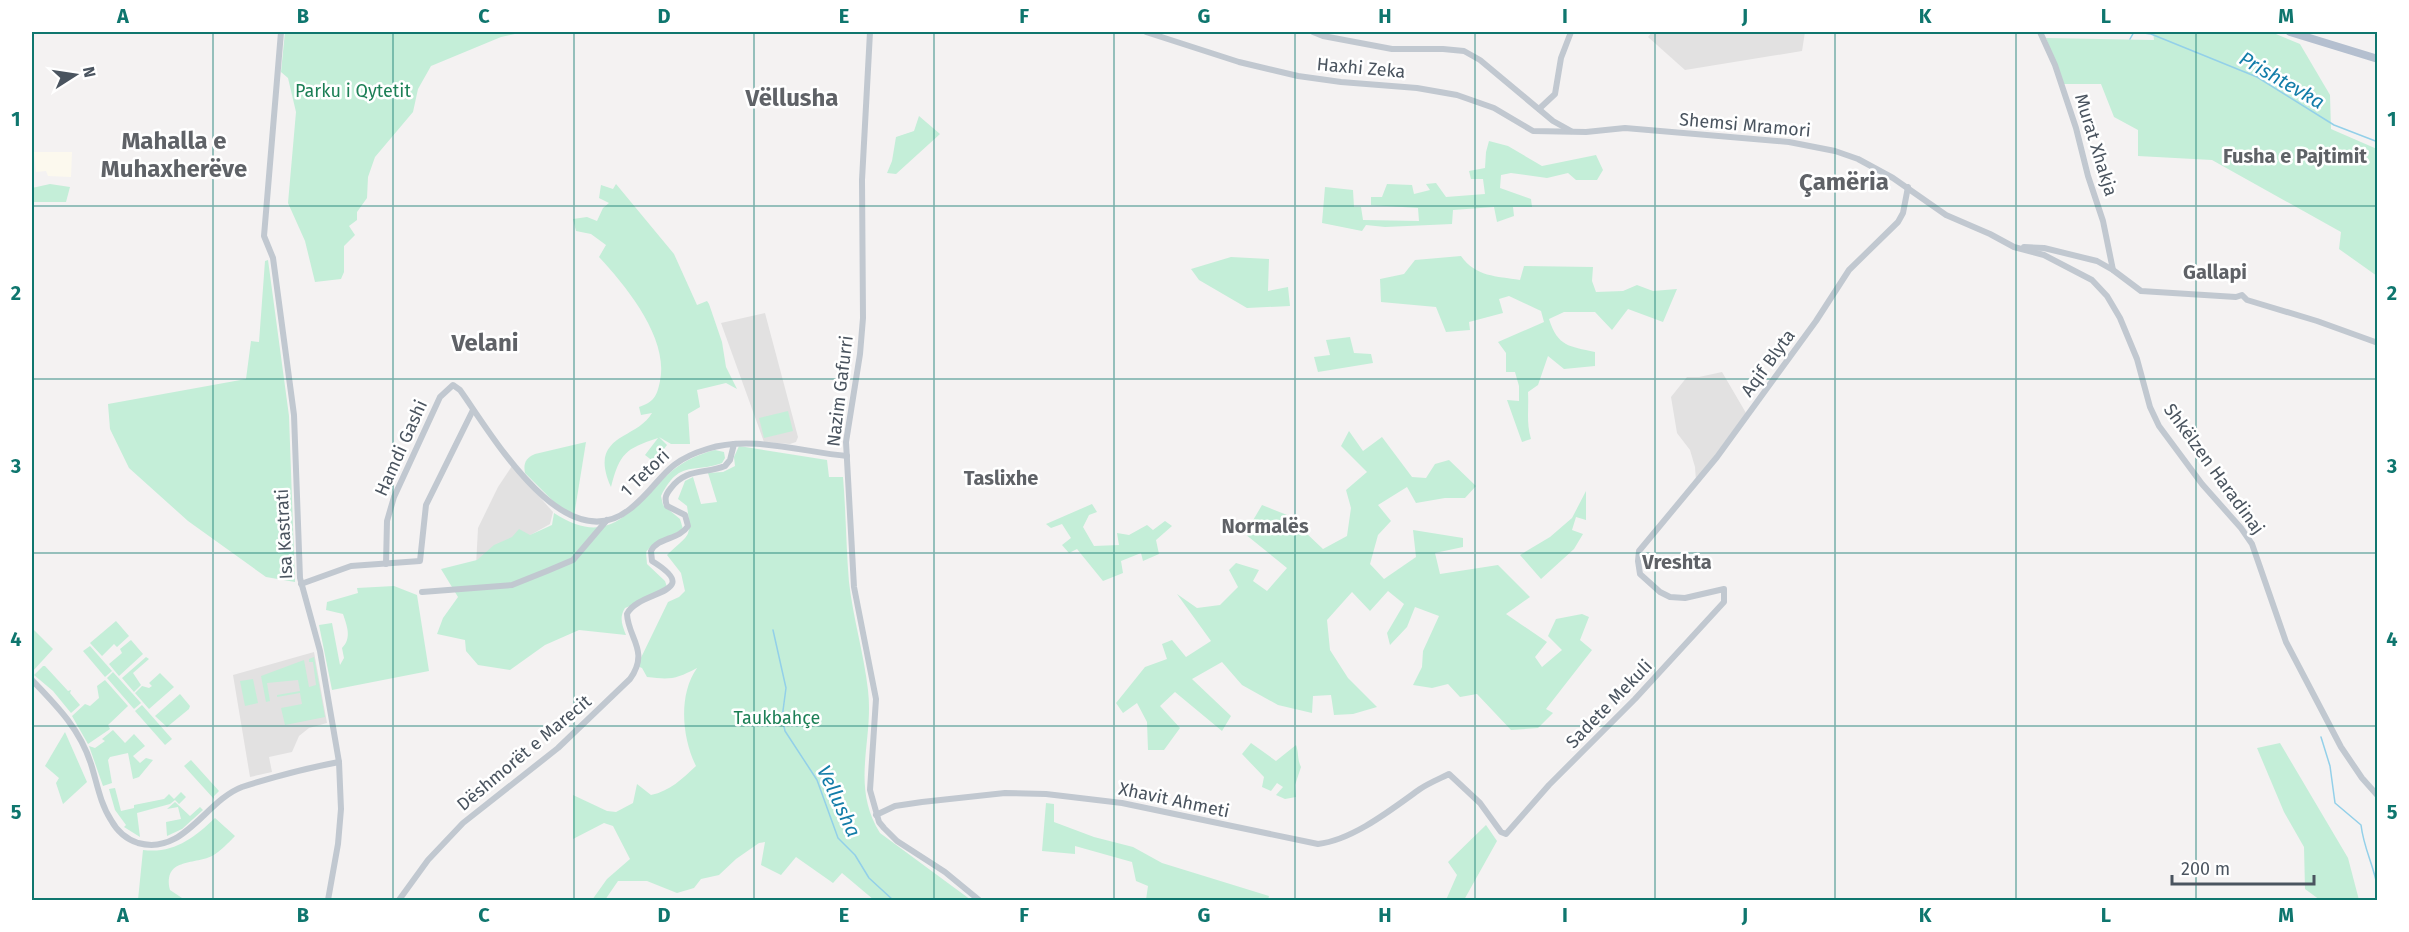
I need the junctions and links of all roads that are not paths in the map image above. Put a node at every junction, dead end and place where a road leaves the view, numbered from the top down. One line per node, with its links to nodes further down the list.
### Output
1 (280, 32): 21 (street, Isa Kastrati)
2 (870, 32): 18 (street, Nazim Gafurri)
3 (1146, 32): 10 (street, Haxhi Zeka)
4 (1313, 32): 9 (street)
5 (1571, 32): 9 (street)
6 (2040, 32): 13 (street, Murat Xhakja)
7 (2290, 32): 8 (main road)
8 (2378, 59)
9 (1539, 109): 10 (street)
10 (1571, 131): 11 (street, Shemsi Mramori)
11 (1908, 187): 12 (street, Shkëlzen Haradinaj); 22 (street, Aqif Blyta)
12 (2014, 247): 13 (street); 29 (street, Shkëlzen Haradinaj)
13 (2113, 270): 14 (street)
14 (2378, 343)
15 (453, 385): 16 (street, 1 Tetori); 20 (street, Hamdi Gashi)
16 (473, 410): 19 (street, 1 Tetori); 20 (street)
17 (734, 444): 18 (street, 1 Tetori); 19 (street, 1 Tetori); 32 (street, Dëshmorët e Marecit)
18 (847, 456): 30 (street, Nazim Gafurri)
19 (607, 520): 23 (street)
20 (386, 564): 21 (street)
21 (301, 584): 27 (street, Isa Kastrati)
22 (1724, 589): 28 (street, Sadete Mekuli)
23 (422, 592)
24 (32, 680): 26 (street)
25 (32, 685): 26 (street)
26 (39, 688): 27 (street)
27 (339, 762): 31 (street, Isa Kastrati)
28 (1449, 774): 30 (street, Xhavit Ahmeti)
29 (2378, 796)
30 (878, 819): 33 (street)
31 (328, 900)
32 (399, 900)
33 (980, 900)

